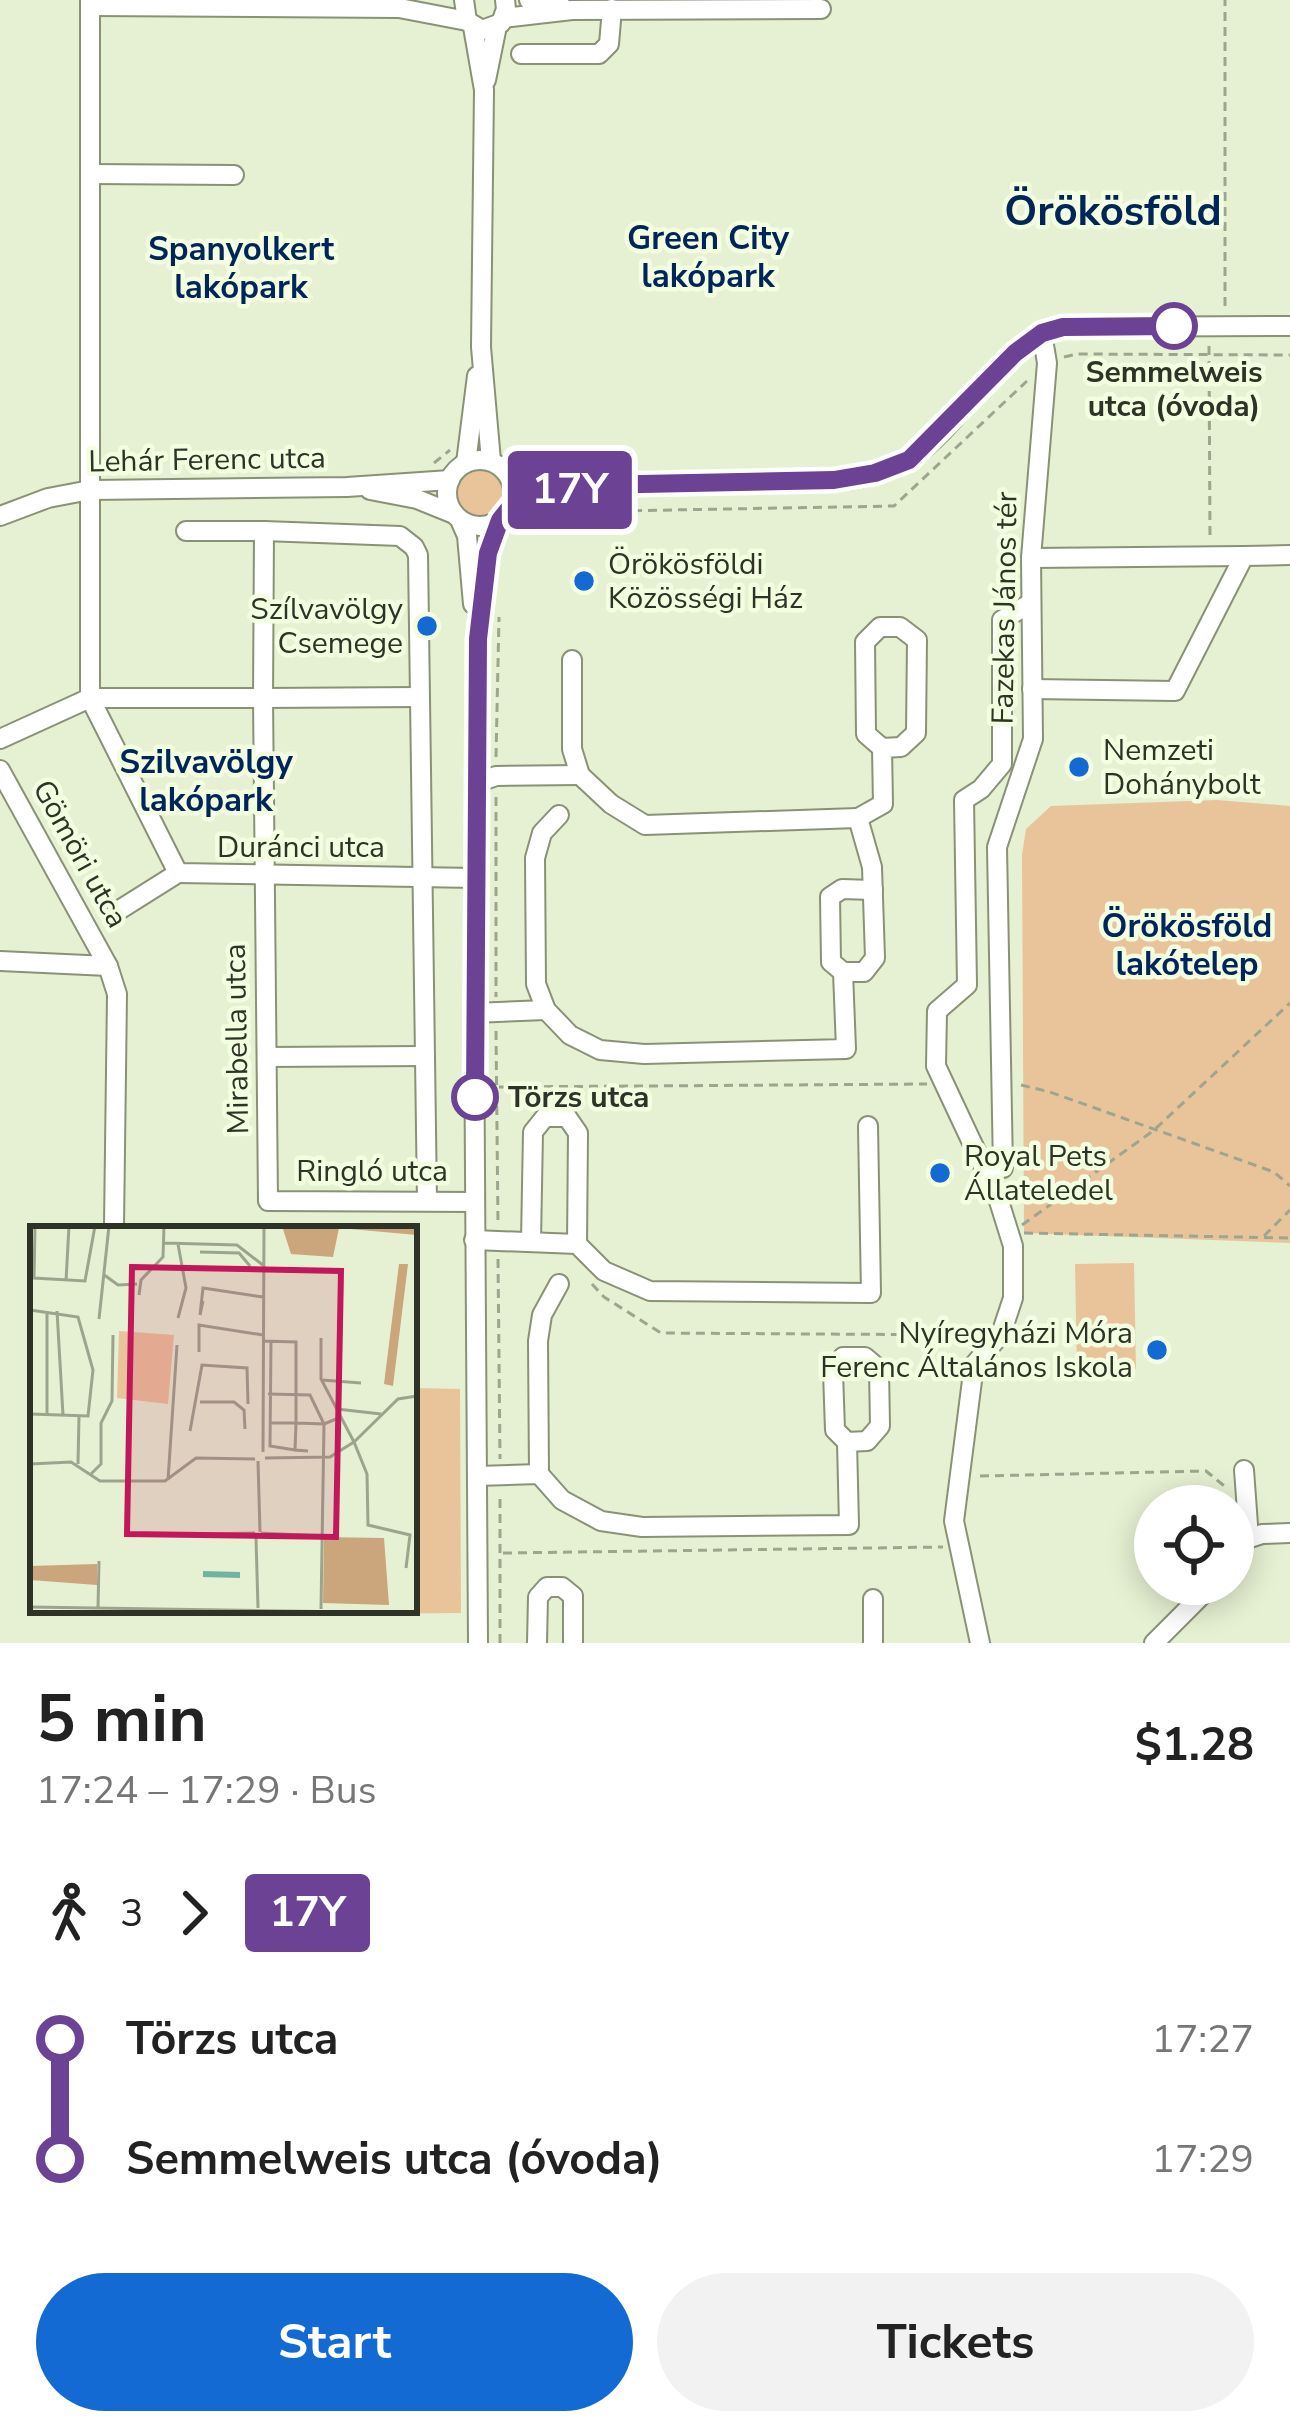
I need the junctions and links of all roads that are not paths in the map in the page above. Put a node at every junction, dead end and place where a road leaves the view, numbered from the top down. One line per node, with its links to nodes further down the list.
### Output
1 (444, 0): 7 (street)
2 (464, 0): 12 (street)
3 (530, 0): 10 (street)
4 (90, 3): 5 (street); 15 (street)
5 (360, 4): 7 (street)
6 (718, 4): 8 (street); 9 (street)
7 (399, 8): 12 (street)
8 (612, 9): 10 (street); 13 (street)
9 (820, 9)
10 (572, 10): 11 (street)
11 (502, 15): 12 (street); 14 (street)
12 (470, 24): 14 (street)
13 (521, 54)
14 (484, 90): 19 (street)
15 (90, 174): 16 (street); 26 (street)
16 (234, 175)
17 (1290, 326): 18 (street)
18 (1042, 333): 24 (street); 34 (street, Fazekas János tér)
19 (481, 347): 20 (street); 21 (street)
20 (490, 461): 21 (street); 22 (street)
21 (466, 463): 23 (street)
22 (508, 475): 24 (street); 27 (street)
23 (450, 480): 25 (street, Lehár Ferenc utca); 29 (street)
24 (593, 485): 27 (street)
25 (347, 487): 26 (street, Lehár Ferenc utca); 29 (street, Lehár Ferenc utca)
26 (90, 490): 28 (street, Lehár Ferenc utca); 40 (street)
27 (506, 513): 29 (street); 36 (street)
28 (0, 516)
29 (457, 517): 36 (street)
30 (264, 531): 31 (street); 39 (street); 41 (street, Mirabella utca)
31 (185, 532)
32 (1290, 555): 33 (street)
33 (1244, 556): 34 (street); 38 (street)
34 (1031, 558): 35 (street, Fazekas János tér)
35 (1031, 603): 38 (street, Fazekas János tér); 86 (street)
36 (478, 639): 46 (street)
37 (572, 660): 45 (street)
38 (1032, 689): 64 (street, Fazekas János tér)
39 (419, 697): 41 (street); 52 (street)
40 (90, 698): 41 (street); 42 (street); 50 (street, Duránci utca)
41 (263, 698): 51 (street, Mirabella utca)
42 (0, 739)
43 (881, 748): 43 (street); 49 (street)
44 (0, 770): 47 (street, Gömöri utca)
45 (580, 775): 46 (street); 49 (street)
46 (486, 780): 53 (street)
47 (6, 794): 57 (street, Gömöri utca)
48 (559, 815): 59 (street)
49 (858, 818): 54 (street)
50 (178, 873): 51 (street, Duránci utca); 55 (street)
51 (266, 877): 52 (street, Duránci utca); 62 (street, Mirabella utca)
52 (422, 877): 53 (street, Duránci utca); 61 (street)
53 (476, 878): 60 (street)
54 (874, 890): 58 (street); 58 (street)
55 (116, 912)
56 (0, 961): 57 (street)
57 (108, 967): 68 (street, Gömöri utca)
58 (843, 972): 59 (street)
59 (546, 1010): 60 (street)
60 (474, 1013): 67 (street)
61 (425, 1056): 62 (street); 66 (street)
62 (267, 1057): 65 (street, Mirabella utca)
63 (868, 1126): 71 (street)
64 (1003, 1168)
65 (268, 1201): 66 (street, Ringló utca)
66 (427, 1202): 67 (street, Ringló utca)
67 (475, 1202): 69 (street)
68 (114, 1226)
69 (474, 1240): 70 (street); 76 (street)
70 (531, 1241): 71 (street); 71 (street)
71 (578, 1244)
72 (559, 1284): 75 (street)
73 (847, 1442): 73 (street); 75 (street)
74 (1244, 1470): 77 (street)
75 (539, 1474): 76 (street)
76 (477, 1476): 82 (street)
77 (1245, 1485)
78 (1290, 1534): 79 (street)
79 (1254, 1537)
80 (873, 1599): 85 (street)
81 (1192, 1605): 87 (street)
82 (478, 1643)
83 (537, 1643): 84 (street)
84 (573, 1643)
85 (873, 1643)
86 (980, 1643)
87 (1154, 1643)

